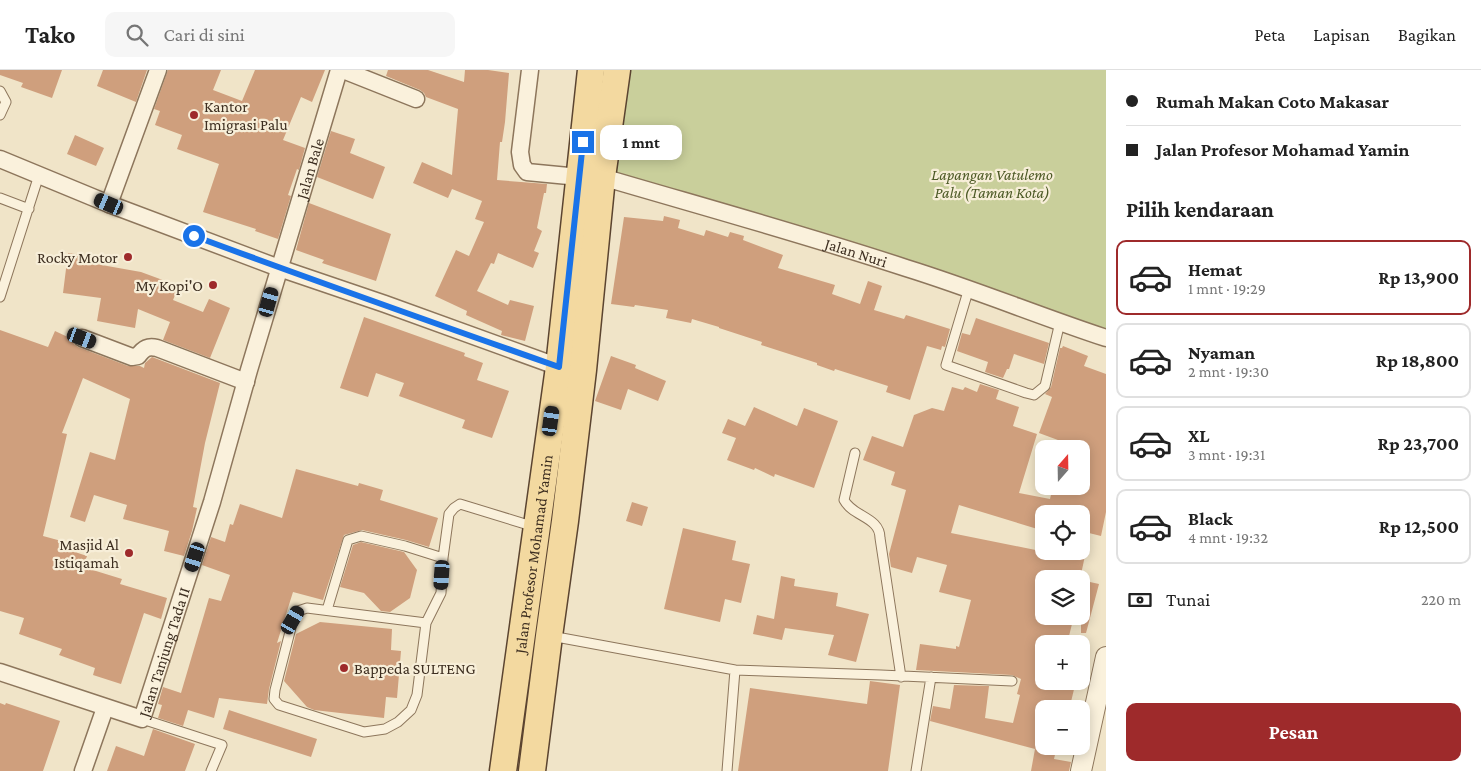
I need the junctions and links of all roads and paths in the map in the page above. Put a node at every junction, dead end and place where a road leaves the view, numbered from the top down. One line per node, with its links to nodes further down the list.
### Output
1 (158, 70): 14 (street)
2 (339, 70): 16 (street, Jalan Bale)
3 (344, 70): 8 (street)
4 (530, 70): 12 (street, Jalan Nuri)
5 (591, 71): 6 (main road); 12 (main road, Jalan Profesor Mohamad Yamin)
6 (616, 72): 12 (main road, Jalan Profesor Mohamad Yamin)
7 (0, 91): 9 (lane)
8 (416, 99)
9 (0, 115)
10 (0, 159): 11 (street)
11 (39, 175): 14 (street); 15 (lane)
12 (591, 177): 17 (street, Jalan Nuri); 22 (main road, Jalan Profesor Mohamad Yamin); 29 (main road, Jalan Profesor Mohamad Yamin)
13 (0, 198): 15 (lane)
14 (109, 204): 16 (street)
15 (29, 209): 18 (lane)
16 (279, 268): 22 (street); 23 (street, Jalan Tanjung Tada II)
17 (969, 288): 19 (street, Jalan Nuri); 19 (lane)
18 (0, 297)
19 (1060, 322): 21 (street, Jalan Nuri)
20 (82, 338): 23 (street)
21 (1106, 338)
22 (559, 367): 25 (main road, Jalan Profesor Mohamad Yamin)
23 (246, 382): 37 (street, Jalan Tanjung Tada II)
24 (855, 453): 33 (lane)
25 (537, 528): 26 (lane); 40 (main road, Jalan Profesor Mohamad Yamin)
26 (444, 558): 27 (lane); 28 (lane)
27 (327, 610): 28 (lane); 28 (lane)
28 (426, 623)
29 (549, 636): 31 (lane); 41 (main road, Jalan Profesor Mohamad Yamin)
30 (1106, 657): 44 (street)
31 (735, 670): 33 (lane); 42 (lane)
32 (0, 672): 36 (street, Jalan Tanjung Tada II)
33 (901, 677): 34 (lane)
34 (931, 677): 35 (lane); 43 (lane)
35 (1012, 681)
36 (104, 708): 37 (street, Jalan Tanjung Tada II); 38 (street)
37 (142, 719): 39 (lane)
38 (83, 771)
39 (211, 771)
40 (503, 771)
41 (532, 771)
42 (727, 771)
43 (916, 771)
44 (1081, 771)

